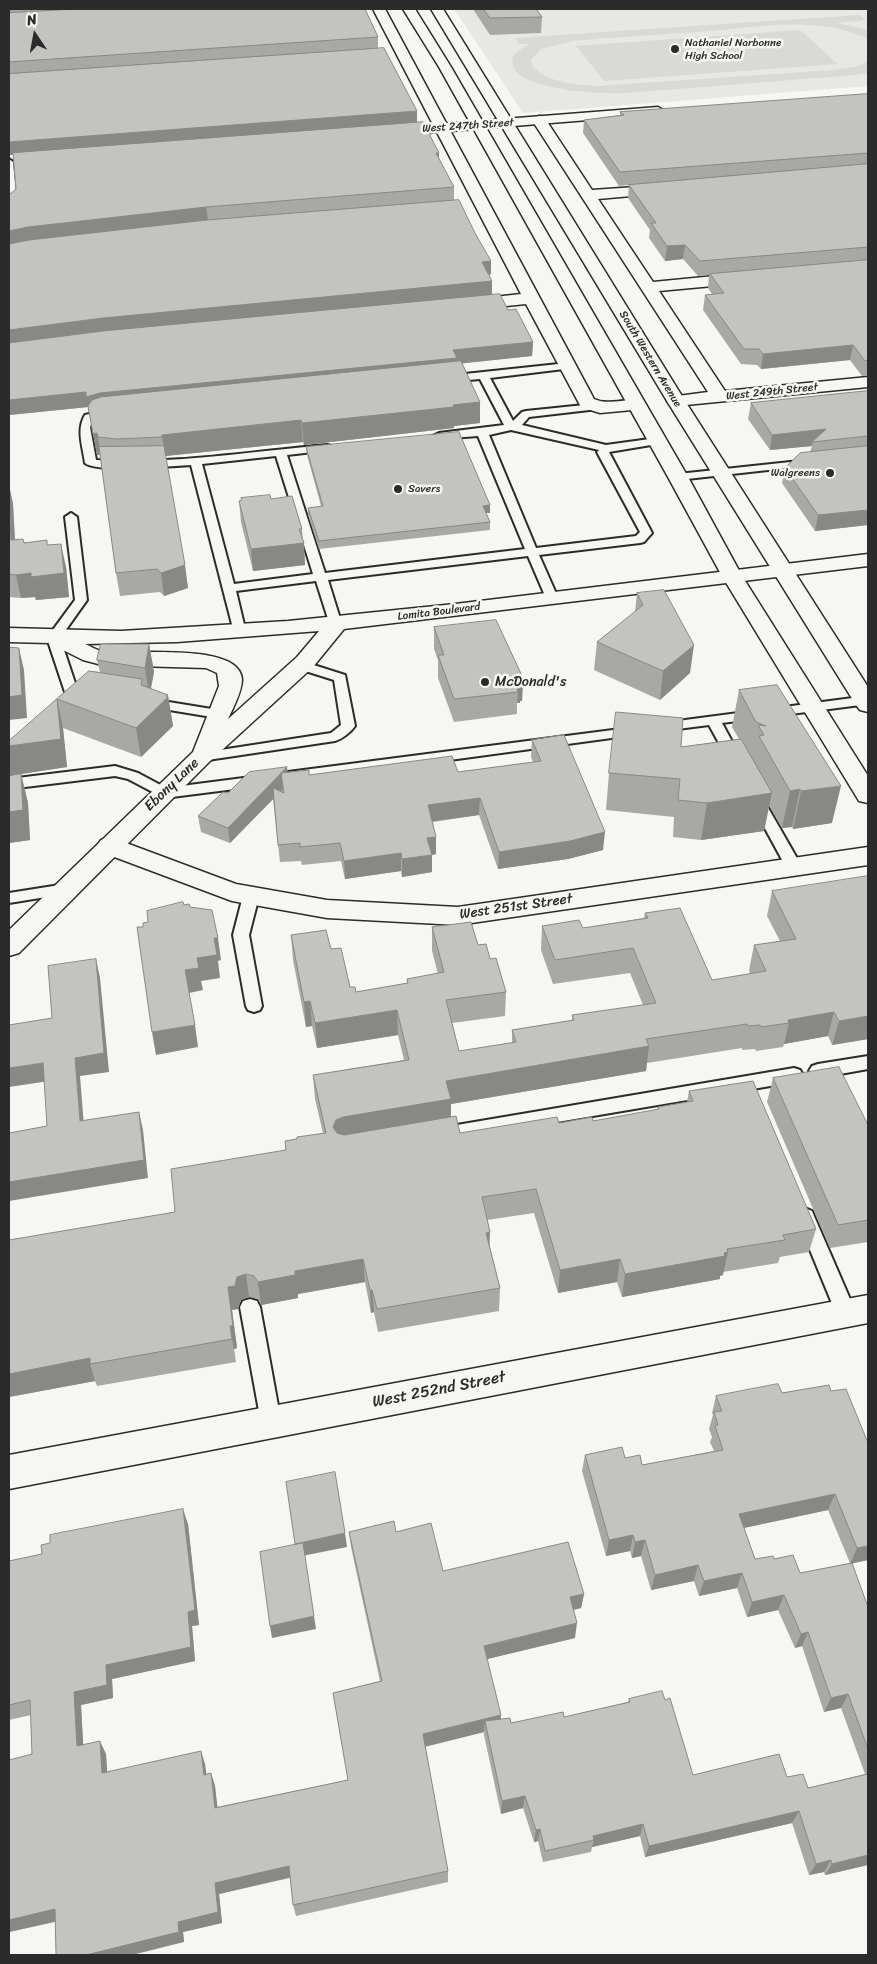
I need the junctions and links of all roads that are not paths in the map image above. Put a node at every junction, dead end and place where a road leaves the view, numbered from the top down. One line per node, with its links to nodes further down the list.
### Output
1 (379, 9): 8 (main road)
2 (409, 9): 7 (main road)
3 (437, 9): 6 (main road, South Western Avenue)
4 (669, 110): 5 (main road, West 247th Street)
5 (539, 120): 6 (main road, West 247th Street); 12 (main road)
6 (508, 123): 7 (main road, West 247th Street); 25 (main road, South Western Avenue)
7 (477, 125): 8 (main road, West 247th Street); 26 (main road)
8 (442, 128): 9 (main road, West 247th Street); 14 (main road)
9 (373, 133)
10 (12, 161): 13 (lane)
11 (683, 187): 12 (main road)
12 (587, 195): 17 (main road)
13 (13, 202)
14 (484, 205): 15 (main road); 18 (main road)
15 (464, 206)
16 (763, 277): 17 (main road)
17 (648, 287): 24 (main road)
18 (533, 298): 19 (main road); 20 (main road)
19 (453, 306)
20 (568, 366): 21 (lane); 27 (main road)
21 (483, 375): 22 (lane); 29 (lane)
22 (434, 380)
23 (868, 382): 24 (main road, West 249th Street)
24 (720, 397): 25 (main road, West 249th Street)
25 (676, 401): 38 (main road, South Western Avenue)
26 (638, 405): 27 (main road); 32 (main road)
27 (594, 407): 29 (lane)
28 (123, 411): 36 (lane)
29 (510, 426): 30 (lane); 34 (lane)
30 (482, 432): 31 (lane); 41 (lane)
31 (426, 438)
32 (658, 441): 34 (lane); 39 (main road)
33 (334, 447): 35 (lane)
34 (606, 448): 41 (lane)
35 (280, 452): 36 (lane); 45 (lane)
36 (196, 461): 46 (lane)
37 (822, 464): 38 (lane)
38 (721, 472): 39 (lane); 43 (main road, South Western Avenue)
39 (678, 477): 44 (main road)
40 (71, 517): 51 (lane)
41 (532, 552): 45 (lane); 47 (lane)
42 (868, 560): 43 (main road, Lomita Boulevard)
43 (782, 570): 44 (main road, Lomita Boulevard); 55 (main road, South Western Avenue)
44 (732, 576): 47 (main road, Lomita Boulevard); 56 (main road)
45 (320, 577): 46 (lane); 48 (lane)
46 (229, 588): 49 (lane)
47 (552, 598): 48 (main road, Lomita Boulevard)
48 (336, 625): 49 (main road, Lomita Boulevard); 52 (main road, Ebony Lane)
49 (240, 633): 51 (main road, Lomita Boulevard)
50 (9, 635): 51 (main road, Lomita Boulevard)
51 (53, 638): 53 (lane); 57 (main road)
52 (301, 665): 59 (main road, Ebony Lane); 59 (lane)
53 (106, 695)
54 (133, 700): 57 (lane)
55 (867, 702): 56 (lane)
56 (813, 707): 58 (lane); 64 (main road)
57 (218, 714): 59 (main road)
58 (713, 720): 60 (lane); 63 (lane)
59 (201, 757): 63 (main road, Ebony Lane)
60 (742, 772)
61 (9, 784): 63 (lane)
62 (751, 789): 67 (lane)
63 (164, 793): 65 (main road, Ebony Lane)
64 (868, 795)
65 (110, 846): 68 (main road, Ebony Lane); 69 (main road, West 251st Street)
66 (868, 856): 67 (main road, West 251st Street)
67 (794, 867): 69 (main road, West 251st Street)
68 (66, 889): 70 (lane); 71 (main road, Ebony Lane)
69 (251, 896): 72 (lane)
70 (9, 898)
71 (9, 946)
72 (254, 1006)
73 (868, 1062): 74 (lane)
74 (424, 1137)
75 (797, 1197): 77 (lane)
76 (250, 1307): 78 (lane)
77 (857, 1311): 78 (main road, West 252nd Street)
78 (271, 1422): 79 (main road, West 252nd Street)
79 (9, 1472)

